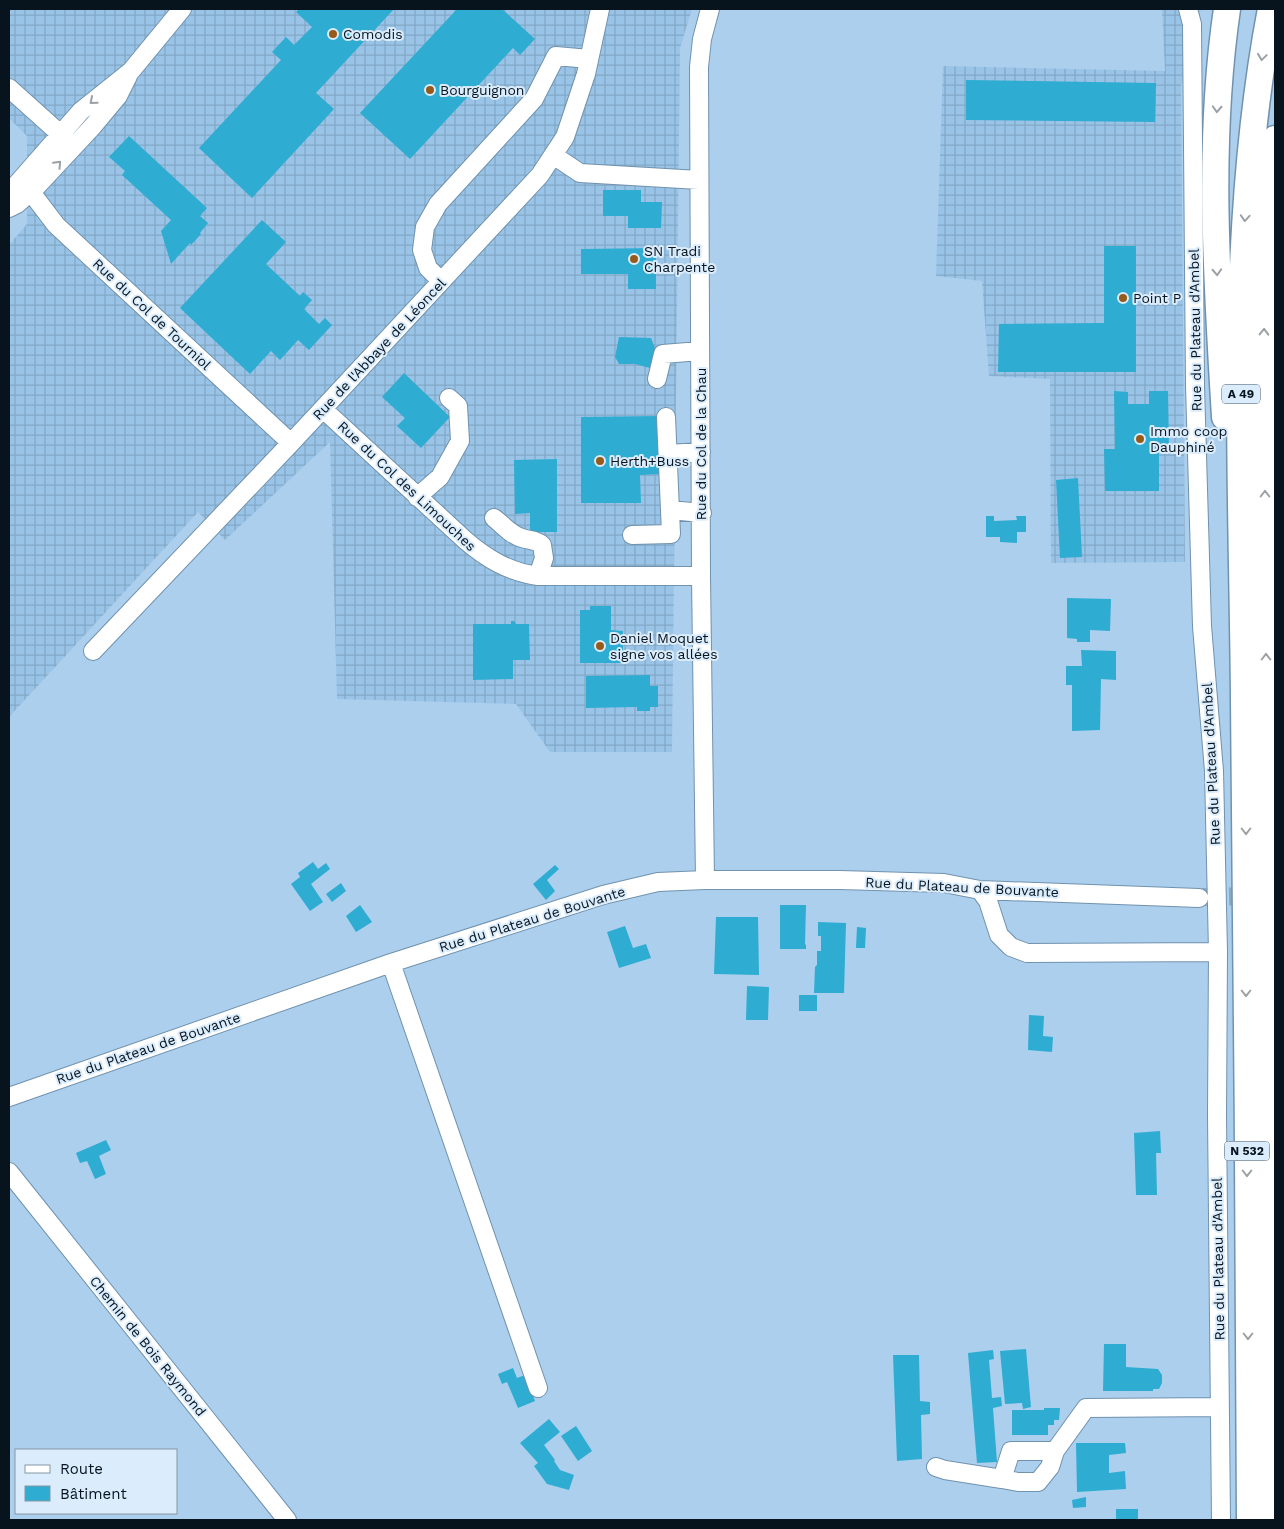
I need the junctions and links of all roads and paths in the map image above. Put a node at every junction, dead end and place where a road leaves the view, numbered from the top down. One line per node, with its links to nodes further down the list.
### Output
1 (182, 9): 8 (street)
2 (600, 9): 7 (street, Rue de l'Abbaye de Léoncel)
3 (710, 9): 14 (street, Rue du Col de la Chau)
4 (1188, 9): 41 (street, Rue du Plateau d'Ambel)
5 (1227, 9): 36 (highway, one-way to 36)
6 (1271, 9): 36 (highway, A 49, one-way to 36)
7 (589, 59): 13 (street, Rue de l'Abbaye de Léoncel); 18 (street)
8 (131, 71): 10 (street, one-way to 10); 12 (street)
9 (9, 88): 10 (street)
10 (60, 135): 12 (street); 15 (street)
11 (1275, 139): 40 (highway, A 49, one-way to 11)
12 (74, 146): 15 (street, one-way to 12)
13 (553, 155): 14 (street); 18 (street, Rue de l'Abbaye de Léoncel)
14 (699, 180): 19 (street, Rue du Col de la Chau)
15 (26, 185): 16 (street); 17 (street); 24 (street, Rue du Col de Tourniol)
16 (9, 192)
17 (9, 208)
18 (441, 281): 22 (street, Rue de l'Abbaye de Léoncel)
19 (700, 351): 20 (street); 25 (street, Rue du Col de la Chau)
20 (657, 378)
21 (449, 398): 27 (street)
22 (323, 409): 24 (street, Rue de l'Abbaye de Léoncel); 27 (street, Rue du Col des Limouches)
23 (666, 417): 26 (street)
24 (291, 443): 34 (street, Rue de l'Abbaye de Léoncel)
25 (701, 452): 26 (street); 29 (street, Rue du Col de la Chau)
26 (668, 454): 28 (street)
27 (418, 496): 32 (street, Rue du Col des Limouches)
28 (670, 510): 29 (street); 31 (street)
29 (702, 513): 33 (street, Rue du Col de la Chau)
30 (494, 518): 32 (street)
31 (632, 535)
32 (538, 576): 33 (street, Rue du Col des Limouches)
33 (701, 576): 37 (street, Rue du Col de la Chau)
34 (93, 651)
35 (1275, 681): 40 (highway)
36 (1246, 782): 53 (highway, N 532, one-way to 53)
37 (705, 880): 38 (street, Rue du Plateau de Bouvante); 42 (street, Rue du Plateau de Bouvante)
38 (980, 890): 39 (street, Rue du Plateau de Bouvante); 41 (street)
39 (1199, 898)
40 (1268, 950): 47 (highway, N 532)
41 (1218, 952): 46 (street, Rue du Plateau d'Ambel)
42 (391, 963): 43 (street, Rue du Plateau de Bouvante); 45 (street)
43 (9, 1097)
44 (9, 1172): 51 (street, Chemin de Bois Raymond)
45 (538, 1388)
46 (1220, 1407): 48 (street); 52 (street, Rue du Plateau d'Ambel)
47 (1274, 1423): 54 (highway, N 532)
48 (1054, 1451): 50 (street); 50 (street)
49 (936, 1467): 50 (street)
50 (1002, 1479)
51 (287, 1520)
52 (1221, 1520)
53 (1250, 1520)
54 (1273, 1520)

